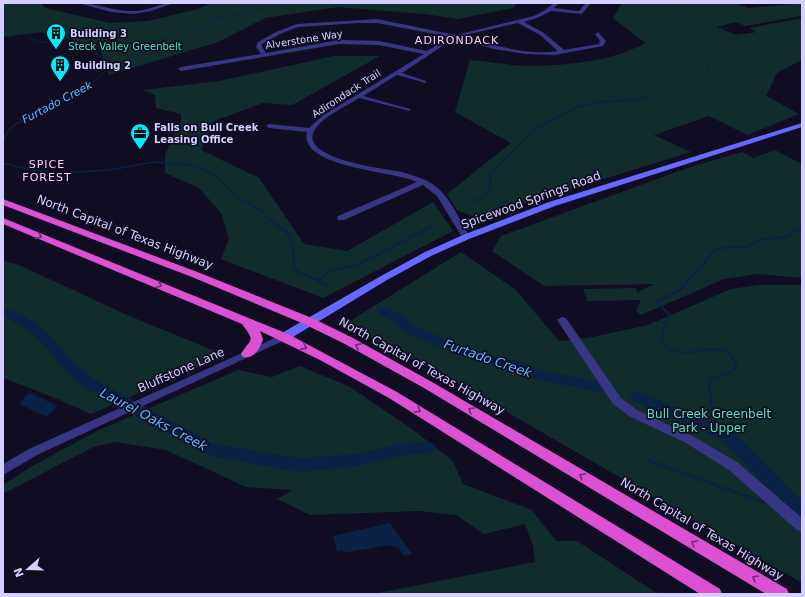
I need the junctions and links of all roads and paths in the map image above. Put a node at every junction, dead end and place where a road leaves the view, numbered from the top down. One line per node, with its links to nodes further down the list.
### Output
1 (80, 3): 2 (street)
2 (171, 3)
3 (556, 3): 5 (street, Adirondack Trail)
4 (589, 3): 5 (street)
5 (550, 9): 6 (street, Adirondack Trail)
6 (518, 21): 8 (street, Adirondack Trail); 9 (street)
7 (598, 34): 9 (street)
8 (455, 36): 9 (street); 10 (street, Adirondack Trail); 11 (street)
9 (563, 52)
10 (429, 53): 11 (street, Alverstone Way); 13 (street, Adirondack Trail)
11 (264, 54): 12 (street, Alverstone Way)
12 (181, 70)
13 (396, 73): 14 (street); 15 (street, Adirondack Trail)
14 (424, 82)
15 (357, 96): 16 (street); 19 (street, Adirondack Trail)
16 (408, 110)
17 (802, 125): 24 (main road, Spicewood Springs Road)
18 (269, 126): 19 (street)
19 (311, 130): 20 (street, Adirondack Trail)
20 (424, 182): 22 (street); 24 (street, Adirondack Trail)
21 (3, 202): 27 (highway, North Capital of Texas Highway)
22 (340, 218)
23 (3, 221): 26 (highway, one-way to 26)
24 (466, 236): 27 (main road, Spicewood Springs Road)
25 (562, 320): 31 (street)
26 (245, 321): 28 (highway); 29 (highway)
27 (308, 321): 28 (main road, Spicewood Springs Road); 33 (highway, North Capital of Texas Highway, one-way to 27)
28 (284, 337): 29 (street, Bluffstone Lane); 32 (highway, one-way to 32)
29 (247, 354): 30 (street, Bluffstone Lane)
30 (3, 470)
31 (802, 526)
32 (714, 594)
33 (781, 594)

